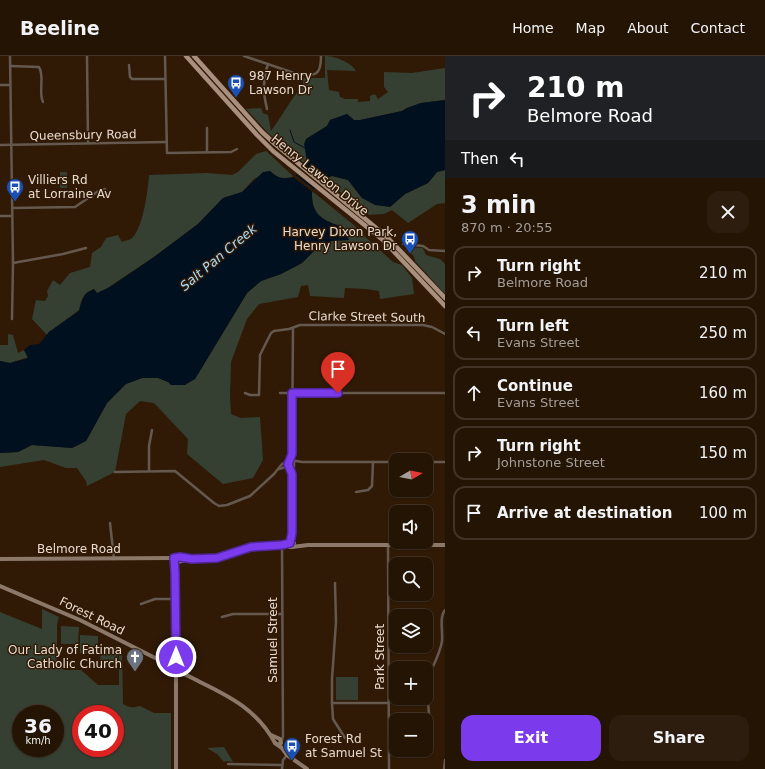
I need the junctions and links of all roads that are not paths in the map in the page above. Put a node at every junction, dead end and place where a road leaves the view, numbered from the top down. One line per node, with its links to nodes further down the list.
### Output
1 (10, 56): 10 (street)
2 (87, 56): 18 (street)
3 (165, 56): 11 (street)
4 (186, 56): 23 (main road, Henry Lawson Drive)
5 (194, 56): 23 (main road, Henry Lawson Drive)
6 (244, 56): 8 (street)
7 (320, 56): 8 (street)
8 (268, 64): 15 (street)
9 (129, 65): 11 (street)
10 (10, 66): 13 (street); 14 (street)
11 (165, 79): 17 (street)
12 (0, 85): 13 (street)
13 (10, 85): 20 (street)
14 (43, 102)
15 (267, 109)
16 (207, 128): 22 (street)
17 (166, 142): 18 (street, Queensbury Road); 22 (street)
18 (88, 144): 20 (street, Queensbury Road)
19 (0, 145): 20 (street, Queensbury Road)
20 (11, 145): 25 (street)
21 (237, 149): 22 (street)
22 (207, 152)
23 (292, 163): 28 (main road, Henry Lawson Drive)
24 (105, 189): 25 (street)
25 (12, 208): 27 (street)
26 (0, 216): 27 (street)
27 (12, 216): 32 (street)
28 (361, 218): 33 (main road, Henry Lawson Drive); 34 (main road, Henry Lawson Drive)
29 (403, 244): 31 (street)
30 (86, 248): 32 (street)
31 (445, 251)
32 (13, 263): 35 (street)
33 (445, 298)
34 (445, 306)
35 (12, 320)
36 (292, 328): 37 (street, Clarke Street South); 38 (street, Clarke Street South); 40 (street)
37 (445, 334)
38 (245, 393)
39 (280, 393): 40 (street)
40 (292, 393): 41 (street); 43 (street)
41 (445, 393)
42 (152, 430): 52 (street)
43 (292, 454): 44 (street); 49 (street)
44 (290, 461): 49 (street); 50 (street); 51 (street)
45 (373, 462): 46 (street); 49 (street); 55 (street)
46 (389, 462)
47 (433, 462): 48 (street)
48 (445, 462)
49 (294, 463): 50 (street); 54 (street)
50 (290, 466): 51 (street); 54 (street)
51 (278, 469): 52 (street)
52 (149, 471): 53 (street)
53 (115, 472)
54 (292, 474): 57 (street)
55 (356, 492)
56 (110, 523): 62 (street)
57 (292, 544): 58 (street, Belmore Road); 59 (street, Belmore Road)
58 (282, 545): 63 (street, Belmore Road); 69 (street, Samuel Street)
59 (388, 545): 60 (street, Belmore Road); 73 (street, Park Street)
60 (445, 545)
61 (0, 559): 62 (street, Belmore Road)
62 (114, 559): 63 (street, Belmore Road)
63 (176, 560): 66 (street)
64 (335, 583): 74 (street)
65 (0, 586): 72 (street, Forest Road)
66 (175, 599): 67 (street); 72 (street)
67 (141, 604)
68 (444, 609): 71 (street)
69 (282, 614): 70 (street); 78 (street, Samuel Street)
70 (222, 617)
71 (433, 666)
72 (175, 669): 78 (street, Forest Road); 83 (street)
73 (389, 699)
74 (332, 703): 75 (street); 77 (street)
75 (389, 703)
76 (389, 705): 86 (street, Park Street)
77 (345, 738)
78 (278, 741): 79 (street, Forest Road)
79 (287, 755): 82 (street); 85 (street, Forest Road)
80 (445, 760): 87 (street)
81 (228, 764): 82 (street)
82 (282, 765): 84 (street)
83 (176, 769)
84 (282, 769)
85 (307, 769)
86 (389, 769)
87 (444, 769)

